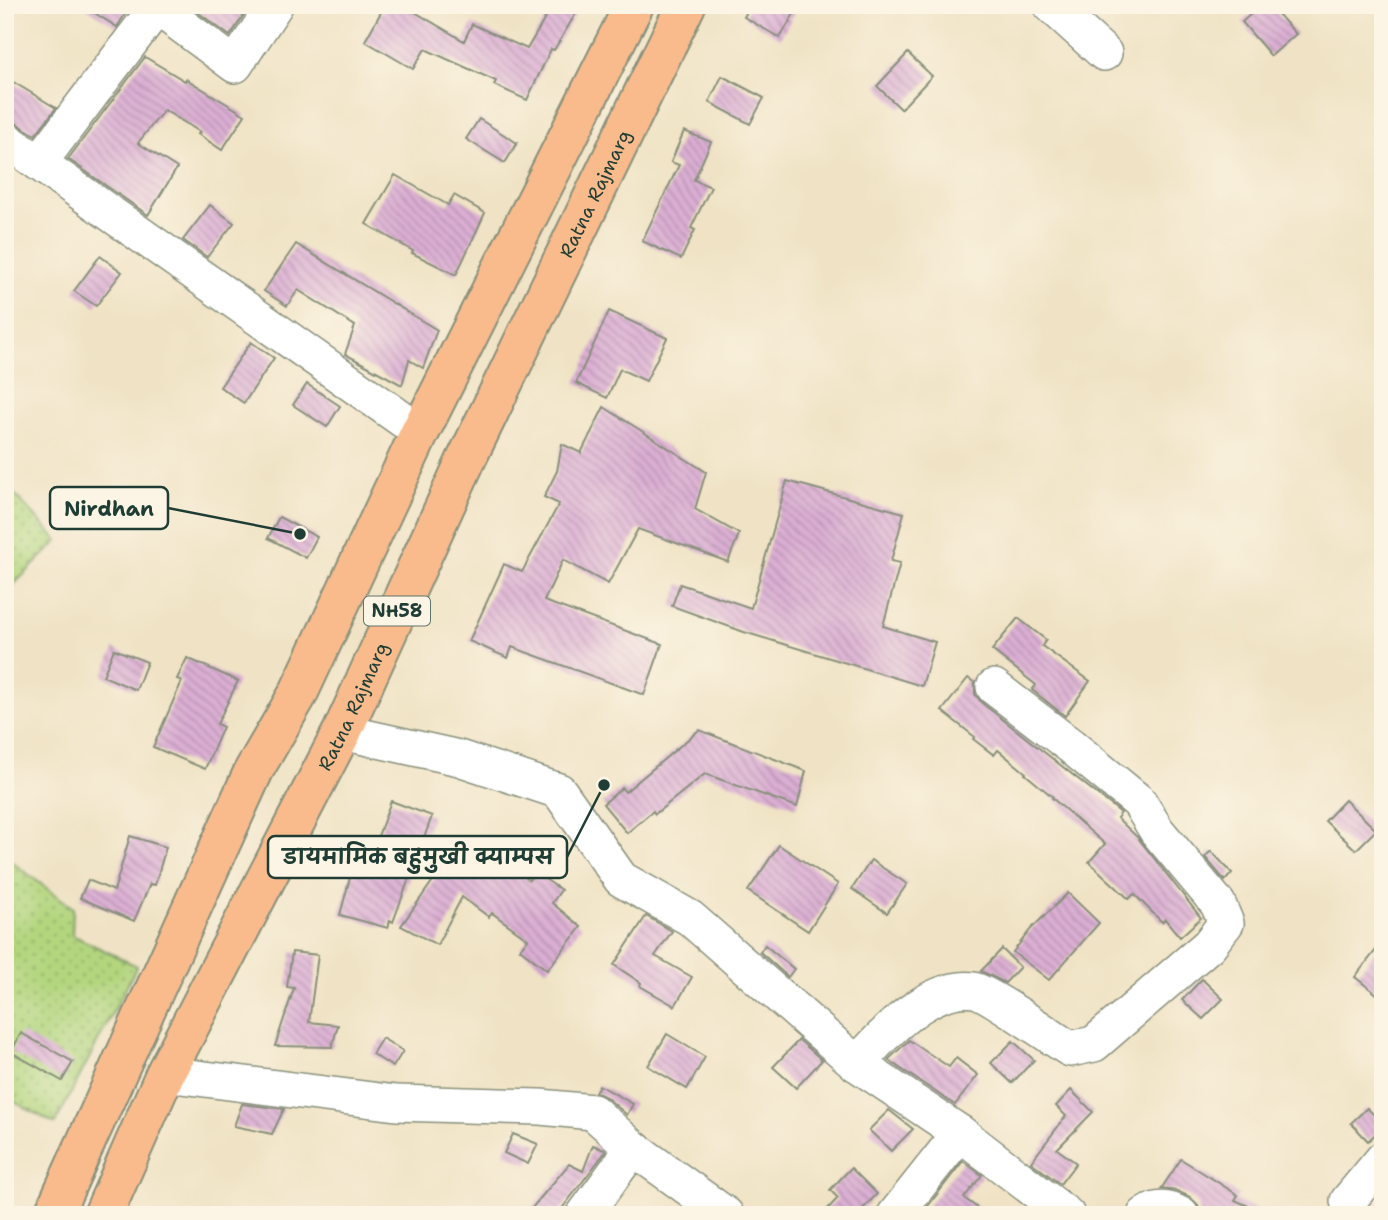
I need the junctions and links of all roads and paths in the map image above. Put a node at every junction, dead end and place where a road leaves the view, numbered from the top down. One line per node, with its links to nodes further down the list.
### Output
1 (275, 5): 7 (street)
2 (634, 5): 8 (highway, NH58)
3 (686, 5): 10 (highway, Ratna Rajmarg / NH58)
4 (1051, 5): 5 (street)
5 (1104, 53)
6 (5, 139): 7 (street)
7 (39, 163): 8 (street)
8 (420, 432): 17 (highway, NH58)
9 (995, 687): 11 (street)
10 (342, 732): 11 (street); 12 (highway, Ratna Rajmarg / NH58)
11 (856, 1064): 13 (street)
12 (165, 1073): 14 (street); 18 (highway, Ratna Rajmarg / NH58)
13 (960, 1133): 21 (street); 22 (street)
14 (632, 1148): 19 (street); 20 (street)
15 (1383, 1160): 16 (street)
16 (1350, 1210)
17 (53, 1215)
18 (103, 1215)
19 (583, 1215)
20 (726, 1215)
21 (895, 1215)
22 (1067, 1215)
23 (1145, 1215): 24 (street)
24 (1181, 1215)

